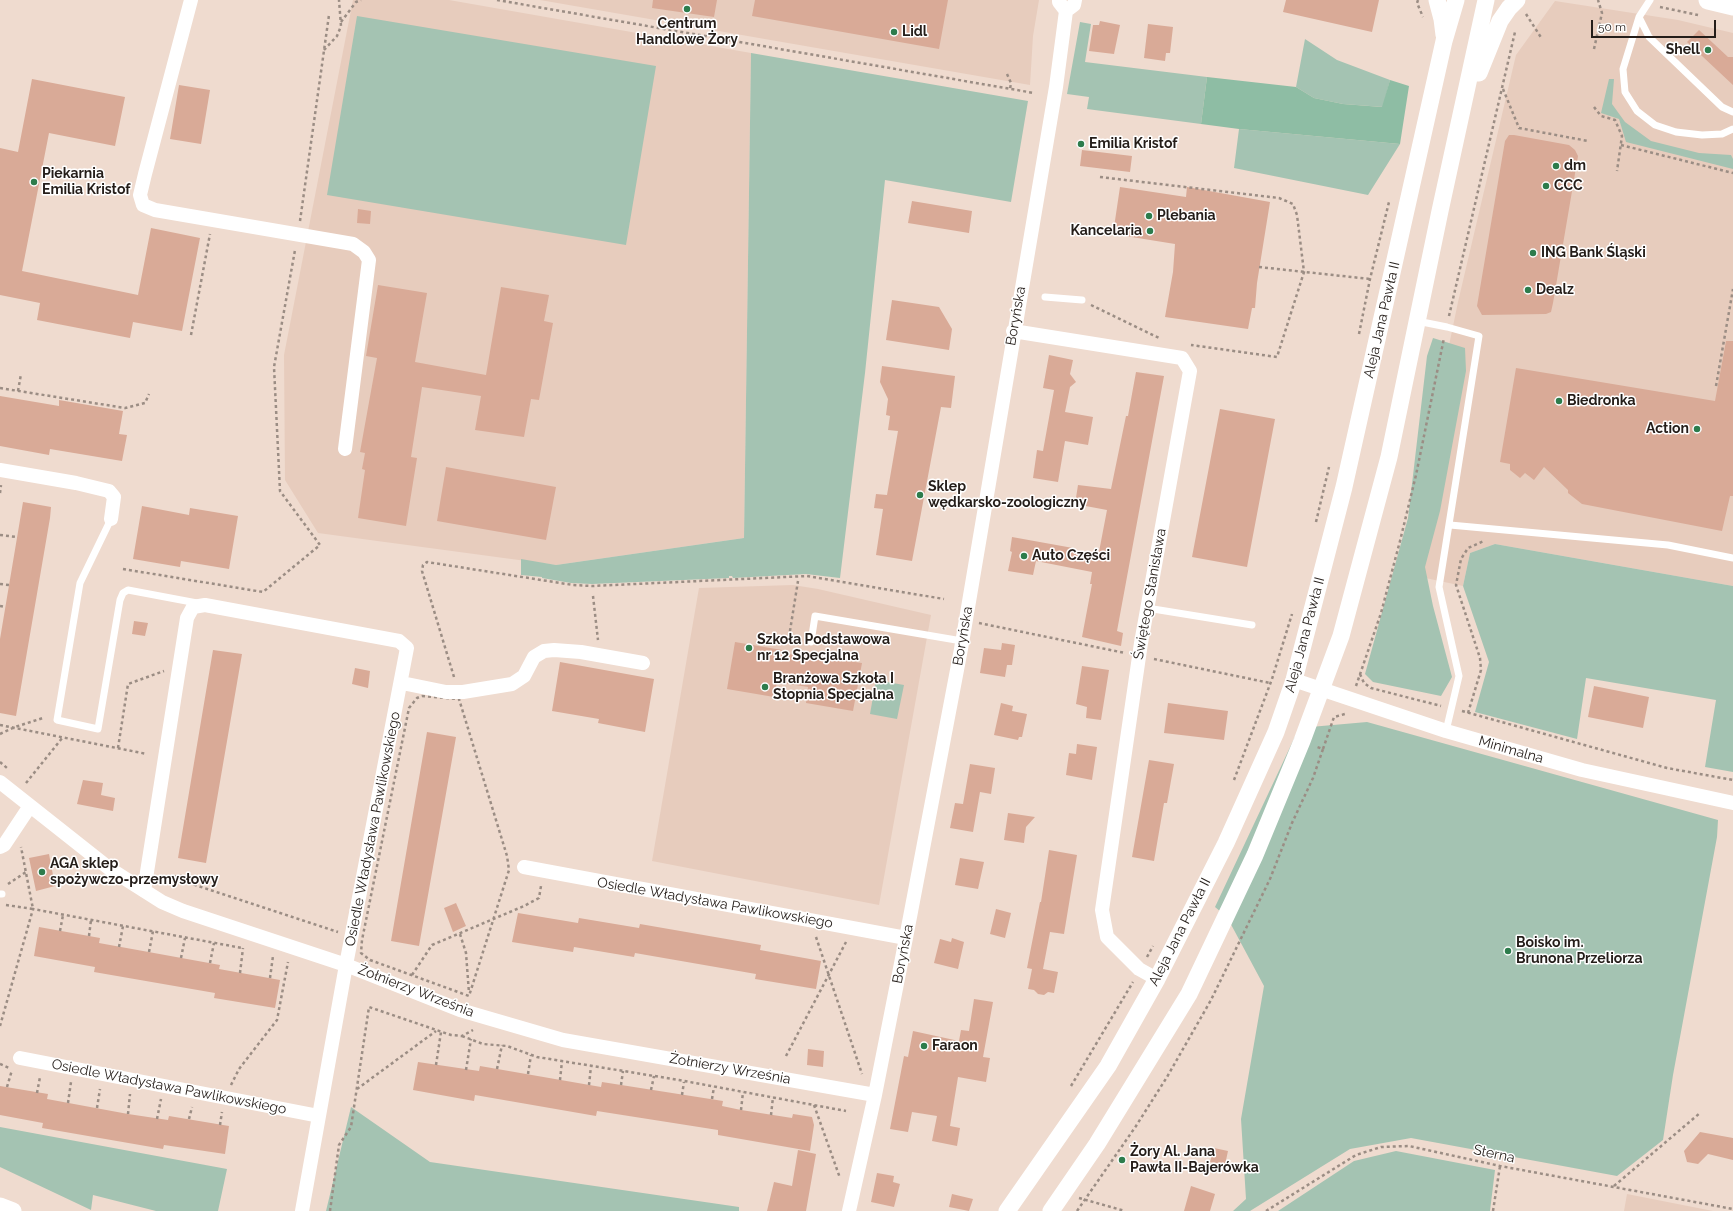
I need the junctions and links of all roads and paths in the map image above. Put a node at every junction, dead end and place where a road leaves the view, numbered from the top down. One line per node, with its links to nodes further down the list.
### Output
1 (191, 0): 33 (street)
2 (339, 0): 16 (path)
3 (361, 0): 16 (path)
4 (498, 0): 21 (path)
5 (1436, 0): 17 (street)
6 (1456, 0): 17 (street, Aleja Jana Pawła II)
7 (1486, 0): 26 (street, Aleja Jana Pawła II)
8 (1517, 0): 26 (street)
9 (1598, 0): 19 (path)
10 (1650, 1): 13 (path); 15 (lane)
11 (1067, 4): 42 (street, Boryńska)
12 (1733, 6): 13 (main road)
13 (1704, 8)
14 (328, 15): 18 (path)
15 (1638, 17): 25 (lane); 27 (lane)
16 (341, 22): 18 (path)
17 (1444, 41): 80 (street, Aleja Jana Pawła II)
18 (324, 50): 34 (path)
19 (1594, 50)
20 (1007, 74): 21 (path)
21 (1010, 89): 23 (path)
22 (1502, 89): 28 (path)
23 (1034, 93)
24 (1594, 107): 29 (path)
25 (1733, 112)
26 (1460, 117): 41 (street, Aleja Jana Pawła II)
27 (1733, 129)
28 (1588, 141)
29 (1621, 145): 30 (path); 31 (path)
30 (1617, 171)
31 (1733, 173)
32 (1100, 177): 36 (path)
33 (213, 220): 34 (street); 43 (path)
34 (298, 235): 51 (street); 59 (path)
35 (1259, 267): 36 (path)
36 (1304, 272): 37 (path); 45 (path)
37 (1370, 280)
38 (1733, 289): 47 (path)
39 (1046, 297): 40 (lane)
40 (1082, 300): 44 (path)
41 (1417, 321): 54 (lane); 83 (street, Aleja Jana Pawła II)
42 (1013, 330): 68 (street, Świętego Stanisława); 72 (street, Boryńska)
43 (191, 335)
44 (1165, 341)
45 (1188, 344)
46 (21, 374): 49 (path)
47 (1716, 386)
48 (0, 388): 49 (path)
49 (18, 391): 50 (path)
50 (149, 394)
51 (344, 449)
52 (0, 470): 53 (street)
53 (111, 519): 65 (lane)
54 (1450, 525): 58 (lane); 84 (lane)
55 (0, 535): 56 (path)
56 (17, 537)
57 (1490, 539): 85 (path)
58 (1733, 558)
59 (123, 569)
60 (798, 581): 71 (path)
61 (0, 584): 62 (path)
62 (9, 585)
63 (593, 596): 74 (path)
64 (944, 599): 79 (path)
65 (205, 605): 77 (street); 81 (street, Osiedle Władysława Pawlikowskiego)
66 (0, 606): 67 (path)
67 (6, 606)
68 (1147, 608): 70 (lane); 75 (street, Świętego Stanisława)
69 (975, 622): 75 (path)
70 (1252, 625)
71 (789, 637)
72 (962, 641): 73 (lane); 123 (street, Boryńska)
73 (811, 642)
74 (594, 654): 76 (street); 81 (street)
75 (1139, 656): 82 (path); 136 (street, Świętego Stanisława)
76 (643, 663)
77 (180, 665): 92 (path); 107 (street)
78 (1359, 674): 84 (path)
79 (454, 678)
80 (1294, 680): 83 (street, Minimalna); 136 (street, Aleja Jana Pawła II)
81 (402, 683): 131 (street, Osiedle Władysława Pawlikowskiego)
82 (1270, 683)
83 (1321, 689): 89 (street, Minimalna); 200 (street, Aleja Jana Pawła II)
84 (1451, 708): 85 (path); 89 (lane)
85 (1468, 713): 94 (path)
86 (43, 718): 88 (path)
87 (0, 724): 88 (path)
88 (15, 727): 90 (path); 91 (path)
89 (1446, 731): 97 (street, Minimalna)
90 (0, 734)
91 (63, 737): 92 (path); 96 (path)
92 (118, 748): 93 (path)
93 (147, 754)
94 (1733, 780)
95 (0, 782): 98 (street, Żołnierzy Września)
96 (26, 783)
97 (1733, 803)
98 (30, 806): 99 (street); 107 (street, Żołnierzy Września)
99 (17, 825): 100 (street); 102 (path)
100 (0, 847)
101 (524, 868): 123 (street, Osiedle Władysława Pawlikowskiego)
102 (26, 872): 108 (path); 110 (path)
103 (506, 877): 105 (path); 113 (path); 134 (path)
104 (159, 878): 117 (path)
105 (513, 878)
106 (535, 883): 113 (path)
107 (144, 891): 131 (street, Żołnierzy Września)
108 (1, 894)
109 (0, 904): 110 (path)
110 (33, 909): 111 (path); 139 (path)
111 (63, 915): 112 (path); 115 (path)
112 (91, 920): 114 (path); 119 (path)
113 (493, 920): 118 (path); 137 (path)
114 (122, 926): 116 (path); 125 (path)
115 (60, 931)
116 (152, 931): 122 (path); 126 (path)
117 (339, 932)
118 (460, 934): 134 (path); 137 (path)
119 (89, 936)
120 (816, 937): 133 (path)
121 (849, 937): 133 (path)
122 (184, 938): 124 (path); 129 (path)
123 (906, 938): 173 (street, Boryńska)
124 (214, 943): 130 (path); 132 (path)
125 (119, 947)
126 (150, 952)
127 (280, 955): 135 (path)
128 (287, 956): 177 (path)
129 (181, 958)
130 (210, 963)
131 (346, 965): 138 (street, Żołnierzy Września); 186 (street, Osiedle Władysława Pawlikowskiego)
132 (240, 973)
133 (829, 974): 146 (path); 151 (path)
134 (412, 975): 137 (path)
135 (270, 978)
136 (1157, 979): 199 (street, Aleja Jana Pawła II)
137 (470, 996)
138 (492, 1019): 142 (path); 173 (street, Żołnierzy Września)
139 (0, 1026)
140 (437, 1030): 141 (path); 166 (path); 166 (path)
141 (441, 1032): 142 (path); 149 (path)
142 (462, 1036): 143 (path)
143 (471, 1039): 144 (path); 153 (path)
144 (502, 1045): 145 (path); 152 (path)
145 (531, 1055): 147 (path); 156 (path)
146 (786, 1056)
147 (562, 1061): 150 (path); 159 (path)
148 (16, 1064): 164 (path); 177 (street, Osiedle Władysława Pawlikowskiego)
149 (436, 1064)
150 (591, 1066): 154 (path); 162 (path)
151 (864, 1066)
152 (497, 1069)
153 (466, 1070)
154 (623, 1071): 157 (path); 163 (path)
155 (40, 1074): 170 (path)
156 (528, 1074)
157 (654, 1076): 160 (path); 168 (path)
158 (71, 1080): 178 (path)
159 (560, 1080)
160 (684, 1082): 165 (path); 172 (path)
161 (101, 1085): 180 (path)
162 (589, 1085)
163 (621, 1085)
164 (7, 1087)
165 (714, 1087): 169 (path); 175 (path)
166 (357, 1089): 197 (path)
167 (131, 1090): 184 (path)
168 (651, 1090)
169 (743, 1092): 174 (path); 181 (path)
170 (37, 1093)
171 (162, 1095): 187 (path)
172 (682, 1095)
173 (875, 1095): 198 (street, Boryńska)
174 (773, 1097): 179 (path); 185 (path)
175 (712, 1099)
176 (193, 1100): 188 (path)
177 (223, 1102): 186 (street, Osiedle Władysława Pawlikowskiego); 189 (path)
178 (68, 1103)
179 (813, 1105): 182 (path); 191 (path)
180 (97, 1108)
181 (742, 1110)
182 (846, 1111)
183 (1700, 1113): 192 (path)
184 (128, 1114)
185 (772, 1115)
186 (319, 1116): 196 (street, Osiedle Władysława Pawlikowskiego)
187 (157, 1119)
188 (189, 1120)
189 (220, 1124)
190 (1500, 1166): 192 (path, Sterna); 203 (path, Sterna); 204 (path)
191 (840, 1179)
192 (1613, 1186): 194 (path, Sterna)
193 (0, 1206): 195 (street)
194 (1733, 1209)
195 (13, 1211)
196 (302, 1211)
197 (330, 1211)
198 (849, 1211)
199 (1007, 1211)
200 (1050, 1211)
201 (1077, 1211): 202 (path)
202 (1125, 1211)
203 (1266, 1211)
204 (1493, 1211)

